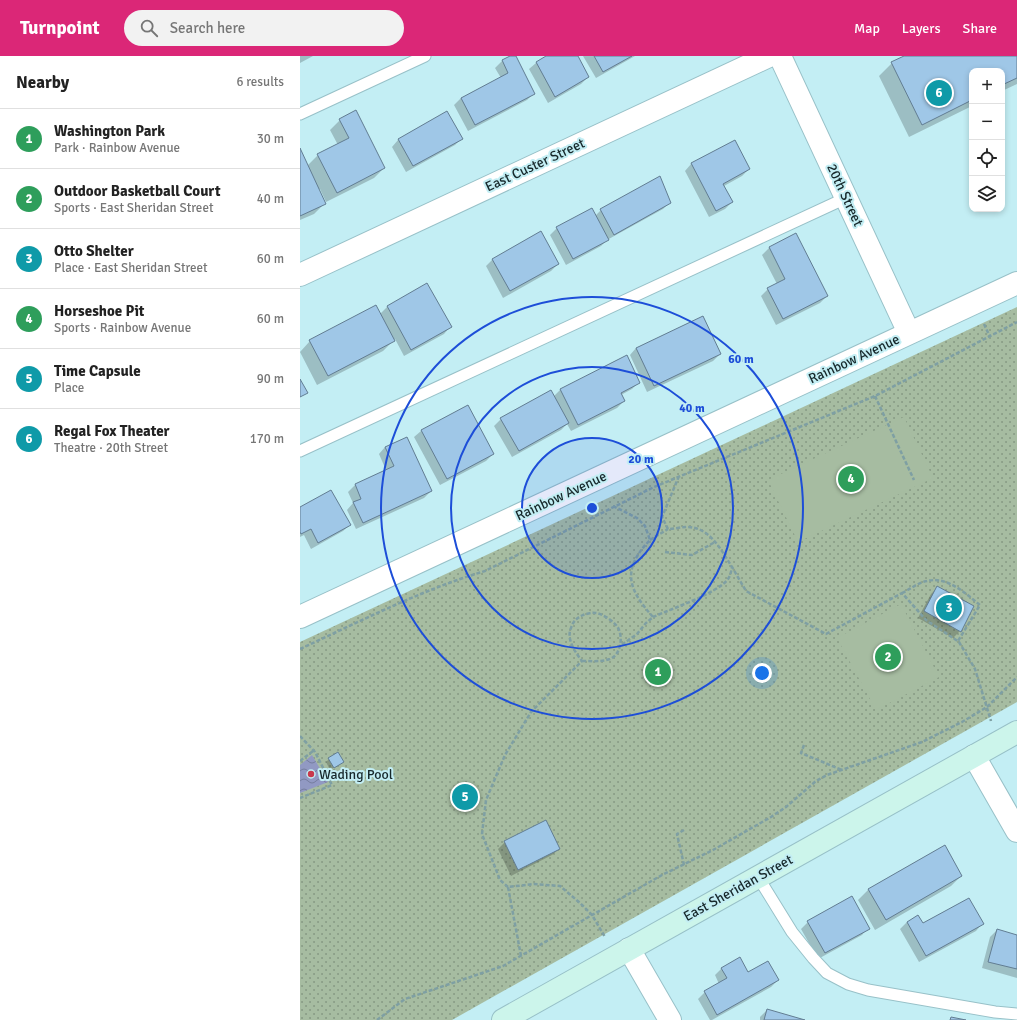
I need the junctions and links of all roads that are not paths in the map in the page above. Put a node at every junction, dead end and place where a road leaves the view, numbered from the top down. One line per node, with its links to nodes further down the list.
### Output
1 (426, 56): 4 (lane)
2 (769, 56): 6 (street, East Custer Street)
3 (780, 56): 5 (street, 20th Street)
4 (300, 114)
5 (846, 198): 8 (street, 20th Street); 9 (lane)
6 (300, 275)
7 (1017, 283): 8 (street, Rainbow Avenue)
8 (909, 334): 10 (street, Rainbow Avenue)
9 (300, 452)
10 (300, 617)
11 (1017, 732): 12 (street, East Sheridan Street)
12 (974, 756): 13 (street); 14 (street, East Sheridan Street)
13 (1017, 831)
14 (758, 877): 15 (street, East Sheridan Street); 16 (lane)
15 (623, 953): 17 (street, East Sheridan Street); 18 (street)
16 (1017, 1014)
17 (503, 1020)
18 (670, 1020)

